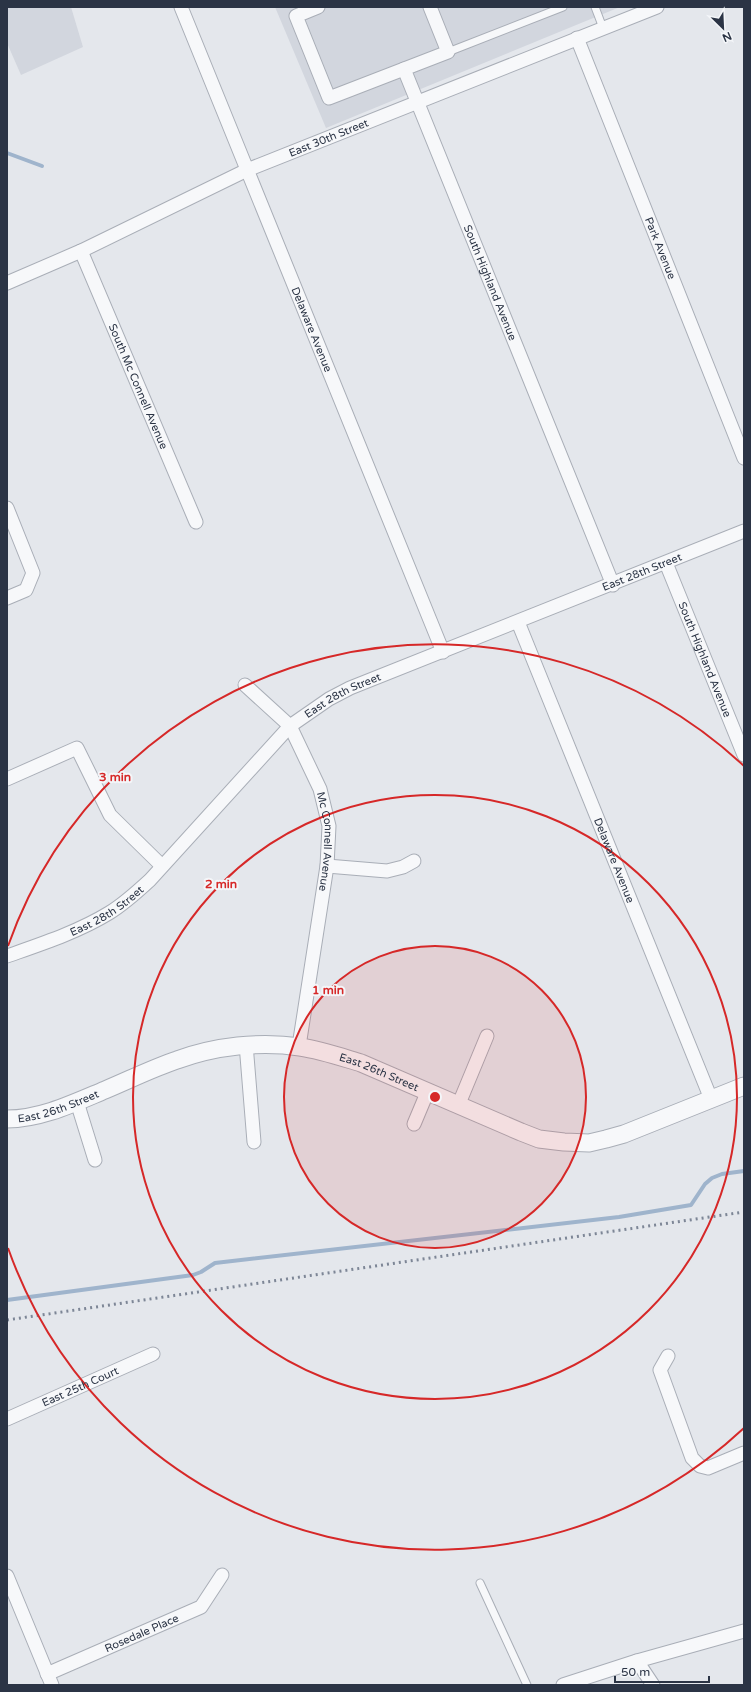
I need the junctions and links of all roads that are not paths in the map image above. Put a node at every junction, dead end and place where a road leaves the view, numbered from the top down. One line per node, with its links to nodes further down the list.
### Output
1 (180, 7): 12 (street, Delaware Avenue)
2 (318, 7): 10 (street)
3 (430, 7): 9 (street)
4 (563, 7): 9 (lane)
5 (595, 7): 7 (lane)
6 (657, 7): 7 (street, East 30th Street)
7 (603, 28): 8 (street, East 30th Street)
8 (577, 38): 11 (street, East 30th Street); 15 (street, Park Avenue)
9 (448, 52): 10 (street)
10 (404, 69): 11 (street, South Highland Avenue)
11 (417, 102): 12 (street, East 30th Street); 20 (street, South Highland Avenue)
12 (247, 170): 13 (street, East 30th Street); 23 (street, Delaware Avenue)
13 (81, 251): 14 (street, East 30th Street); 17 (street, South Mc Connell Avenue)
14 (7, 283)
15 (744, 458)
16 (7, 508): 21 (street)
17 (196, 522)
18 (744, 531): 19 (street, East 28th Street)
19 (666, 563): 20 (street, East 28th Street); 26 (street, South Highland Avenue)
20 (613, 585): 22 (street, East 28th Street)
21 (7, 598)
22 (518, 622): 23 (street, East 28th Street); 37 (street, Delaware Avenue)
23 (443, 652): 25 (street, East 28th Street)
24 (245, 685): 25 (street, Mc Connell Avenue)
25 (290, 726): 29 (street, East 28th Street); 30 (street, Mc Connell Avenue)
26 (744, 755)
27 (7, 779): 29 (street)
28 (414, 861): 30 (street)
29 (162, 866): 31 (street, East 28th Street)
30 (327, 866): 34 (street, Mc Connell Avenue)
31 (7, 956)
32 (487, 1036): 39 (street)
33 (246, 1044): 34 (street, East 26th Street); 38 (street, East 26th Street); 42 (street)
34 (299, 1046): 36 (street, East 26th Street)
35 (744, 1086): 37 (street, East 26th Street)
36 (427, 1093): 39 (street, East 26th Street); 41 (street)
37 (711, 1099): 39 (street, East 26th Street)
38 (77, 1102): 40 (street, East 26th Street); 43 (street)
39 (458, 1106)
40 (7, 1119)
41 (414, 1124)
42 (254, 1142)
43 (95, 1160)
44 (153, 1354): 46 (street, East 25th Court)
45 (668, 1356): 47 (street)
46 (7, 1419)
47 (744, 1453)
48 (222, 1575): 53 (street, Rosedale Place)
49 (7, 1576): 53 (street)
50 (480, 1583): 54 (lane)
51 (744, 1631): 52 (street)
52 (637, 1661): 55 (street); 56 (street)
53 (49, 1680)
54 (528, 1685)
55 (563, 1685)
56 (653, 1685)

